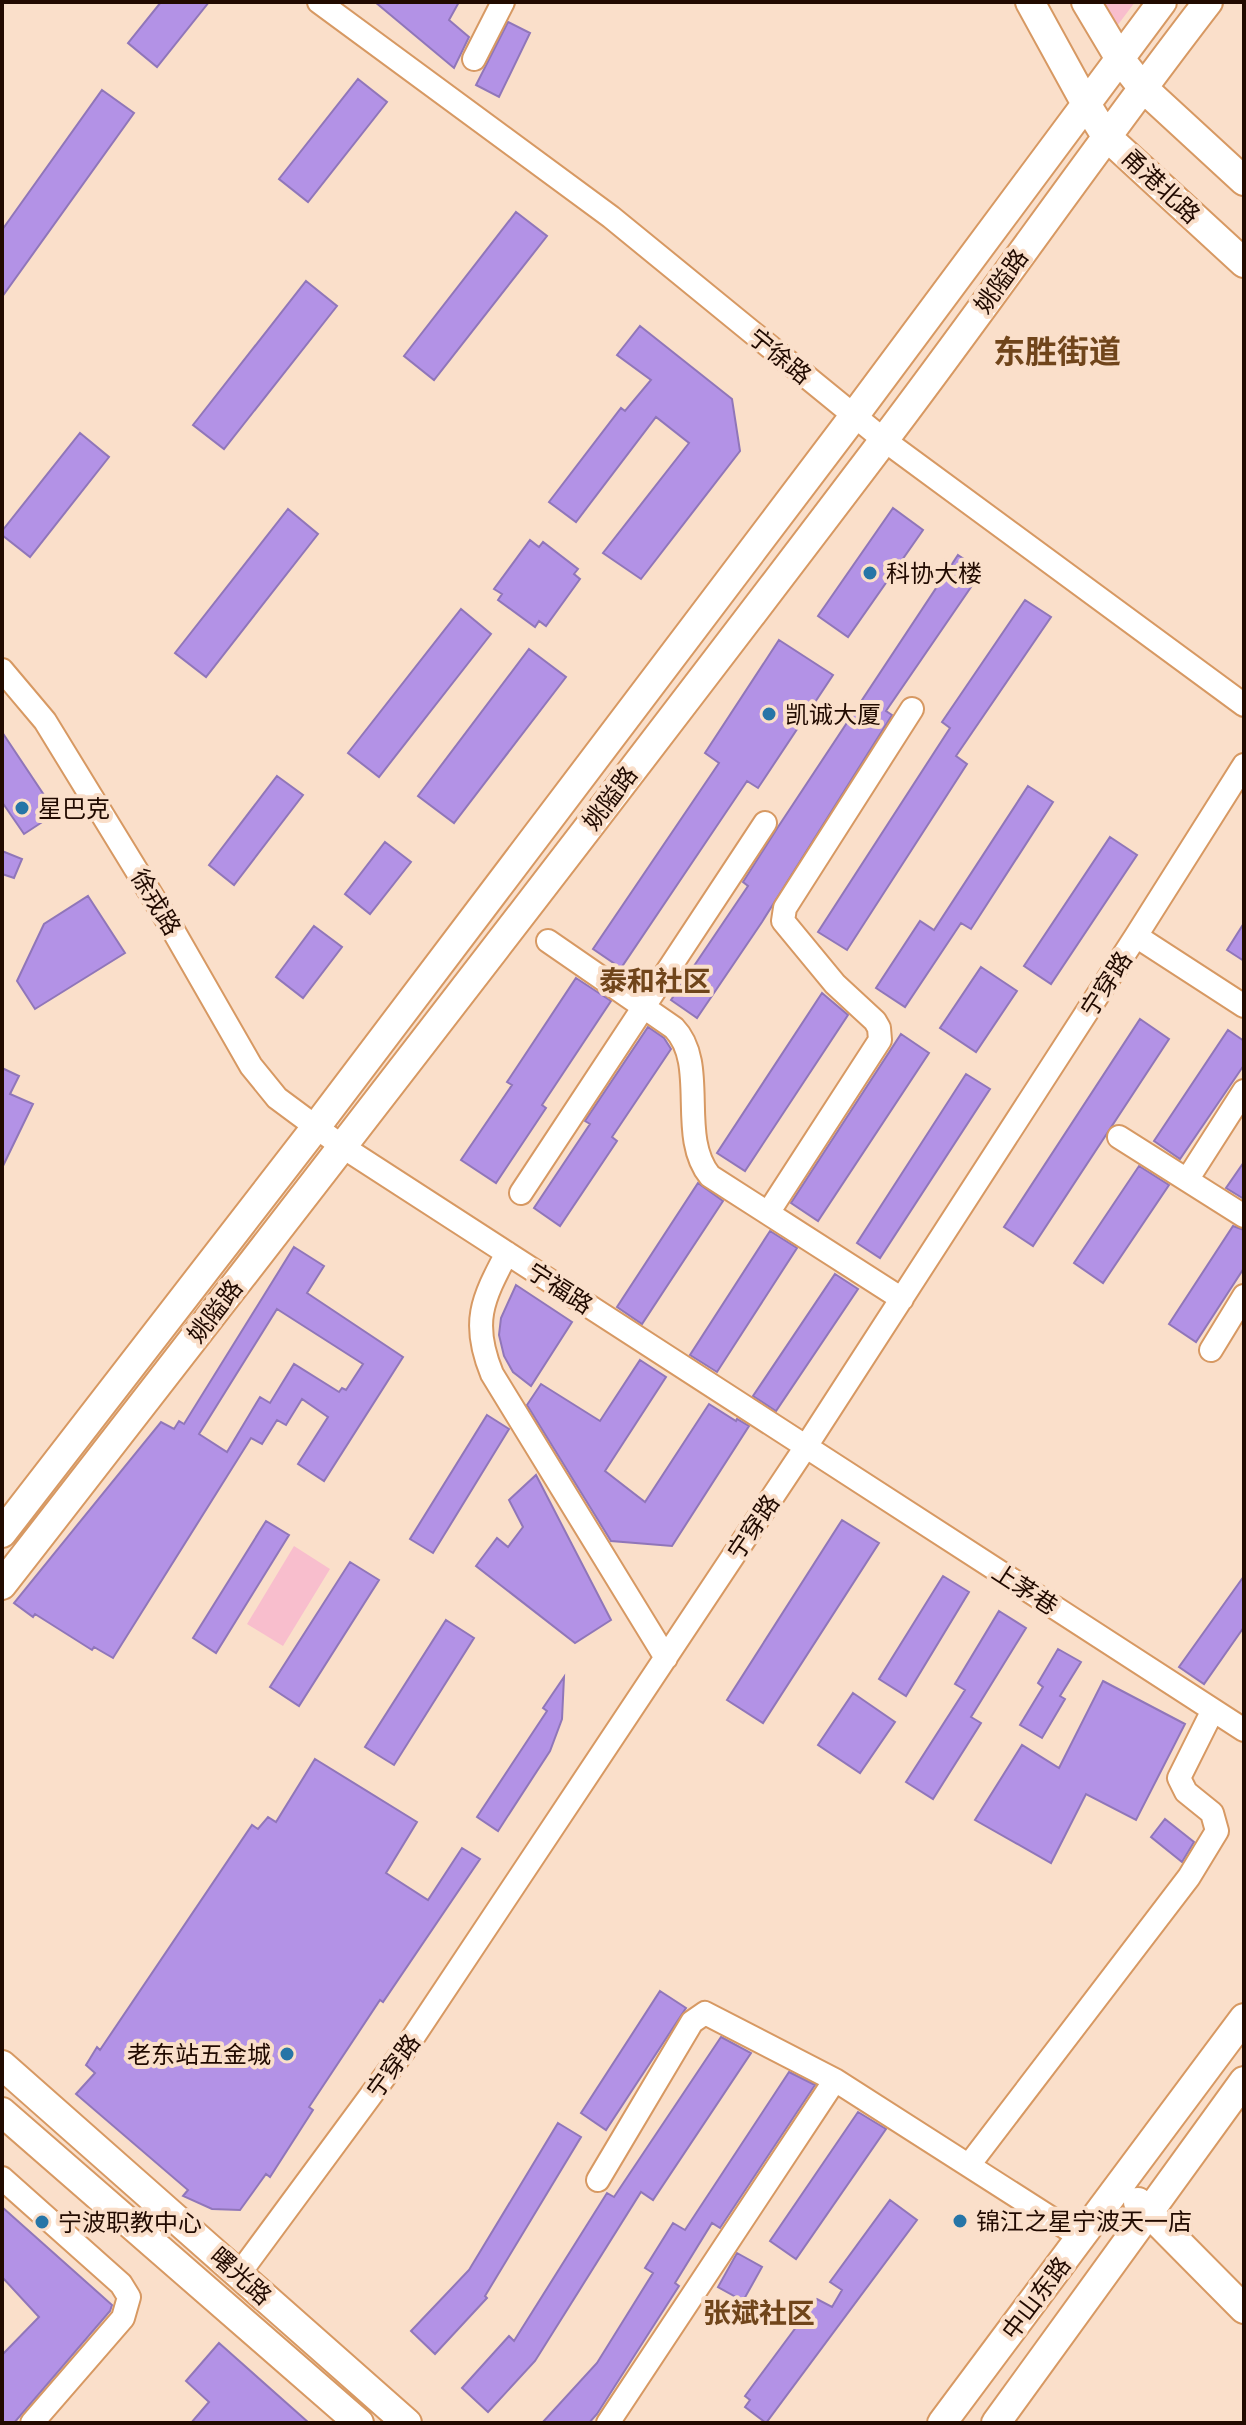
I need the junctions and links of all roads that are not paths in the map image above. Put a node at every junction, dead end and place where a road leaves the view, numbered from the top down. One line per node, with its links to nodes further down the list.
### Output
1 (319, 2): 14 (street, 宁徐路)
2 (503, 2): 7 (street)
3 (1030, 2): 10 (main road, 甬港北路)
4 (1086, 2): 8 (main road)
5 (1162, 2): 8 (main road, 姚隘路)
6 (1208, 2): 9 (main road, 姚隘路)
7 (474, 59)
8 (1120, 59): 9 (main road); 10 (main road, 姚隘路)
9 (1142, 87): 11 (main road, 姚隘路); 12 (main road)
10 (1086, 104): 11 (main road, 甬港北路); 14 (main road, 姚隘路)
11 (1106, 136): 13 (main road, 甬港北路); 15 (main road, 姚隘路)
12 (1244, 181)
13 (1244, 263)
14 (854, 416): 15 (street, 宁徐路); 26 (main road, 姚隘路)
15 (884, 440): 17 (street, 宁徐路); 28 (main road, 姚隘路)
16 (2, 670): 26 (street, 徐戎路)
17 (1244, 705)
18 (912, 709): 31 (street)
19 (1244, 765): 21 (street, 宁穿路)
20 (765, 823): 24 (street)
21 (1136, 936): 23 (street); 35 (street, 宁穿路)
22 (548, 941): 24 (street)
23 (1244, 1006)
24 (643, 1007): 30 (street); 31 (street)
25 (1244, 1091): 29 (street)
26 (316, 1127): 28 (street, 宁福路); 38 (main road, 姚隘路)
27 (1119, 1137): 29 (street)
28 (343, 1147): 33 (street, 宁福路); 39 (main road, 姚隘路)
29 (1187, 1180): 32 (street)
30 (521, 1193)
31 (768, 1213): 35 (street)
32 (1244, 1216)
33 (507, 1253): 37 (street, 宁福路); 40 (street)
34 (1244, 1296): 36 (street)
35 (902, 1299): 37 (street, 宁穿路)
36 (1211, 1350)
37 (805, 1448): 40 (street, 宁穿路); 41 (street, 上茅巷)
38 (2, 1533)
39 (2, 1585)
40 (666, 1658): 54 (street, 宁穿路)
41 (1213, 1710): 42 (street, 上茅巷); 48 (street)
42 (1244, 1730)
43 (1244, 2018): 51 (main road, 中山东路)
44 (2, 2065): 54 (main road, 曙光路)
45 (835, 2080): 48 (street); 50 (street); 59 (street)
46 (1244, 2081): 52 (main road, 中山东路)
47 (3, 2114): 57 (main road, 曙光路)
48 (969, 2165): 53 (street)
49 (2, 2178): 56 (street)
50 (598, 2180)
51 (1120, 2187): 52 (main road); 53 (main road, 中山东路)
52 (1151, 2213): 55 (main road); 61 (main road, 中山东路)
53 (1082, 2238): 60 (main road, 中山东路)
54 (239, 2274): 58 (main road, 曙光路)
55 (1244, 2309)
56 (32, 2423)
57 (359, 2423)
58 (407, 2423)
59 (608, 2423)
60 (942, 2423)
61 (996, 2423)

